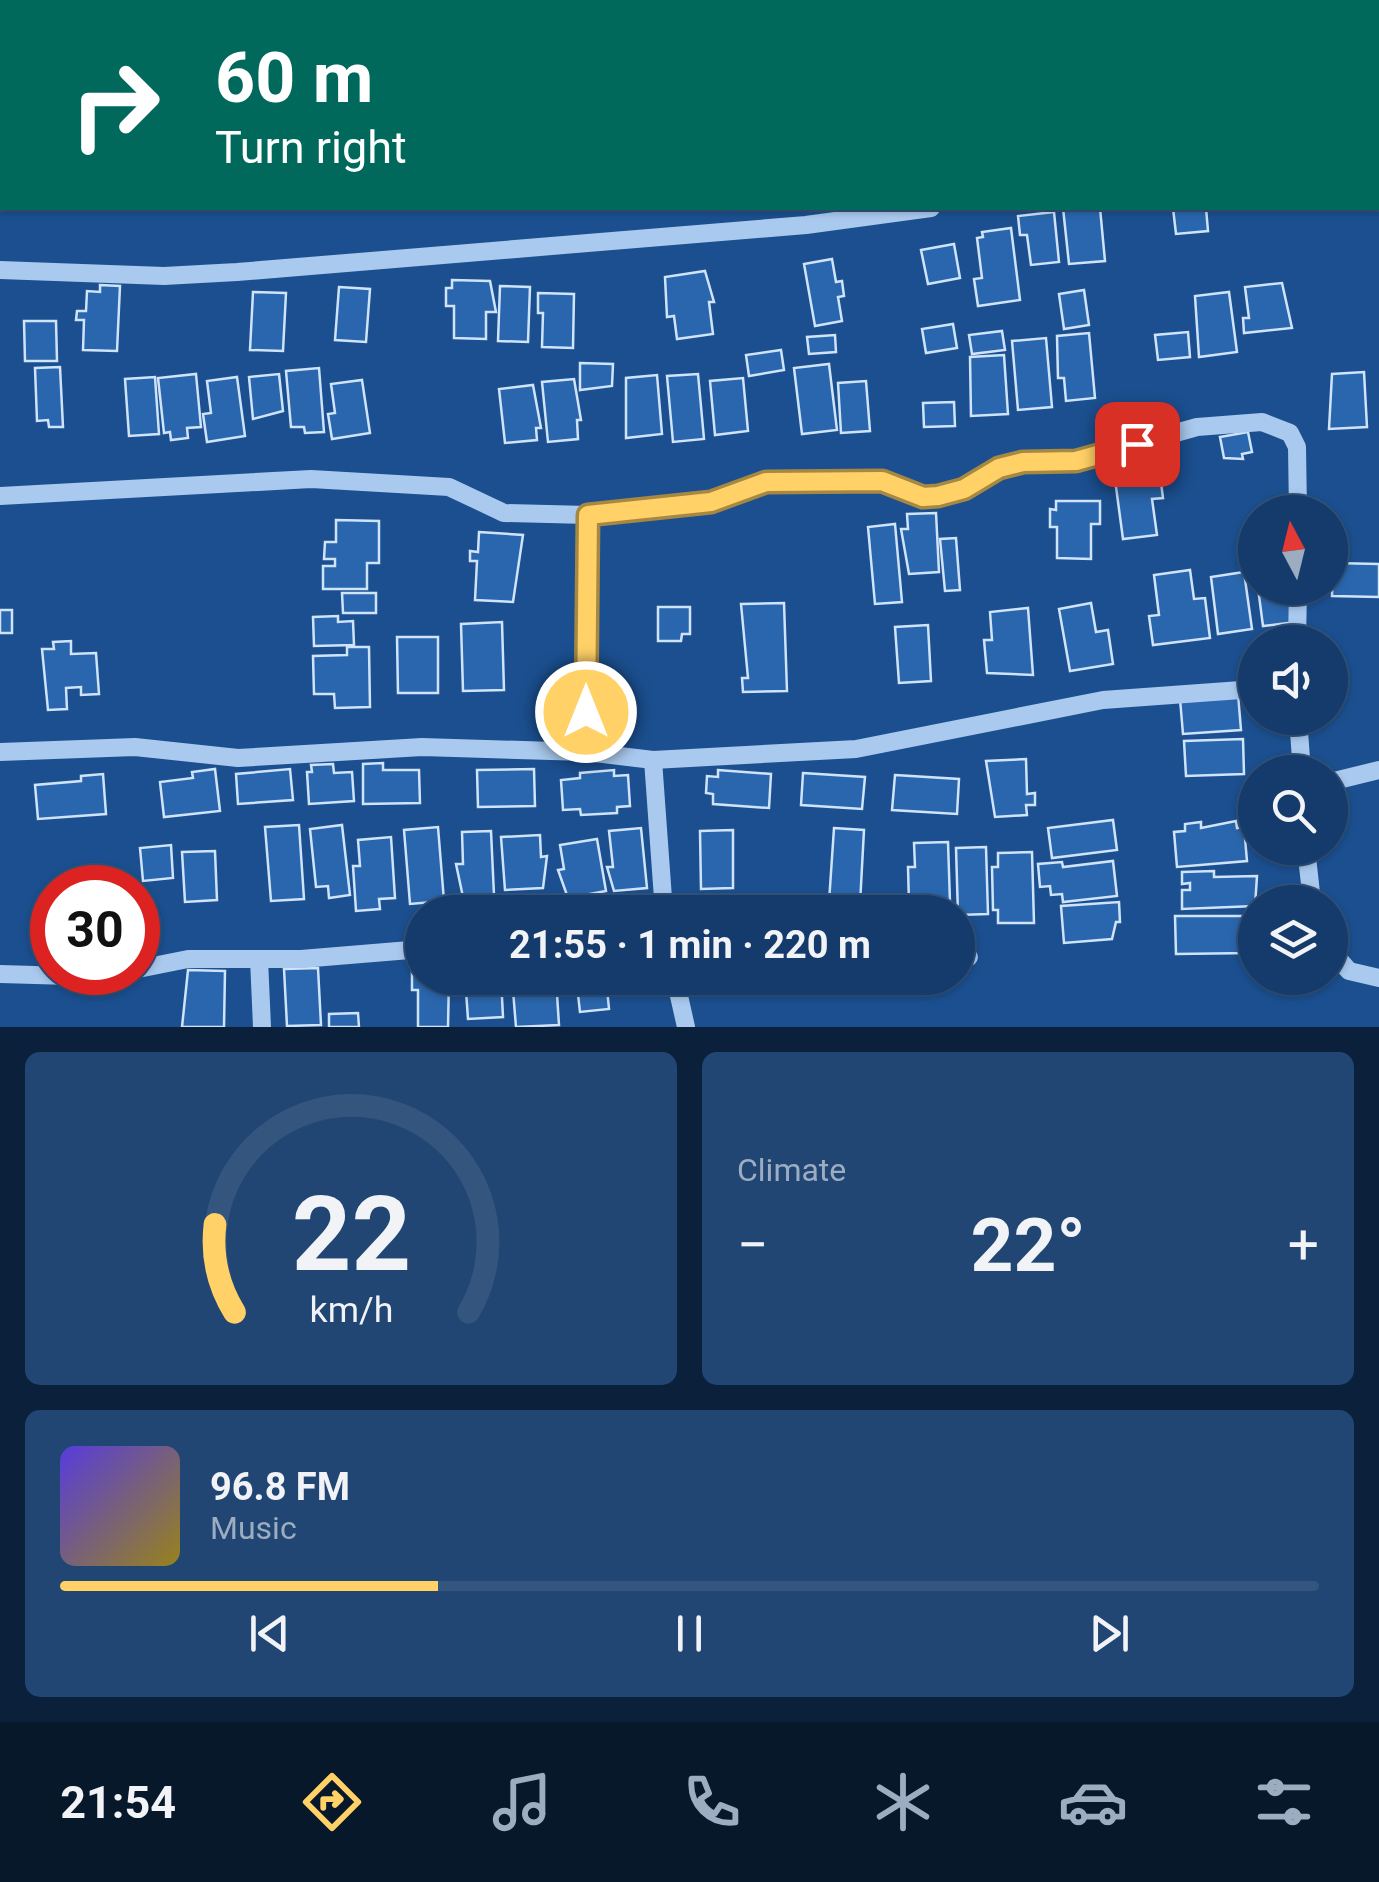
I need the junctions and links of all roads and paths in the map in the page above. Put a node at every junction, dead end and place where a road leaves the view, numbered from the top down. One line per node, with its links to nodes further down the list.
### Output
1 (915, 210): 2 (street)
2 (0, 270)
3 (1298, 495): 5 (street)
4 (0, 496): 5 (street)
5 (588, 515): 8 (street)
6 (1238, 690): 9 (street)
7 (0, 752): 8 (street)
8 (586, 752): 9 (street)
9 (653, 760): 12 (street)
10 (1379, 770): 11 (street)
11 (1348, 778)
12 (663, 895)
13 (405, 949): 14 (street)
14 (259, 959): 15 (street); 21 (street)
15 (160, 966)
16 (1348, 971): 19 (street)
17 (0, 974): 18 (street)
18 (30, 975)
19 (1379, 978)
20 (679, 995): 22 (street)
21 (262, 1027)
22 (686, 1027)

